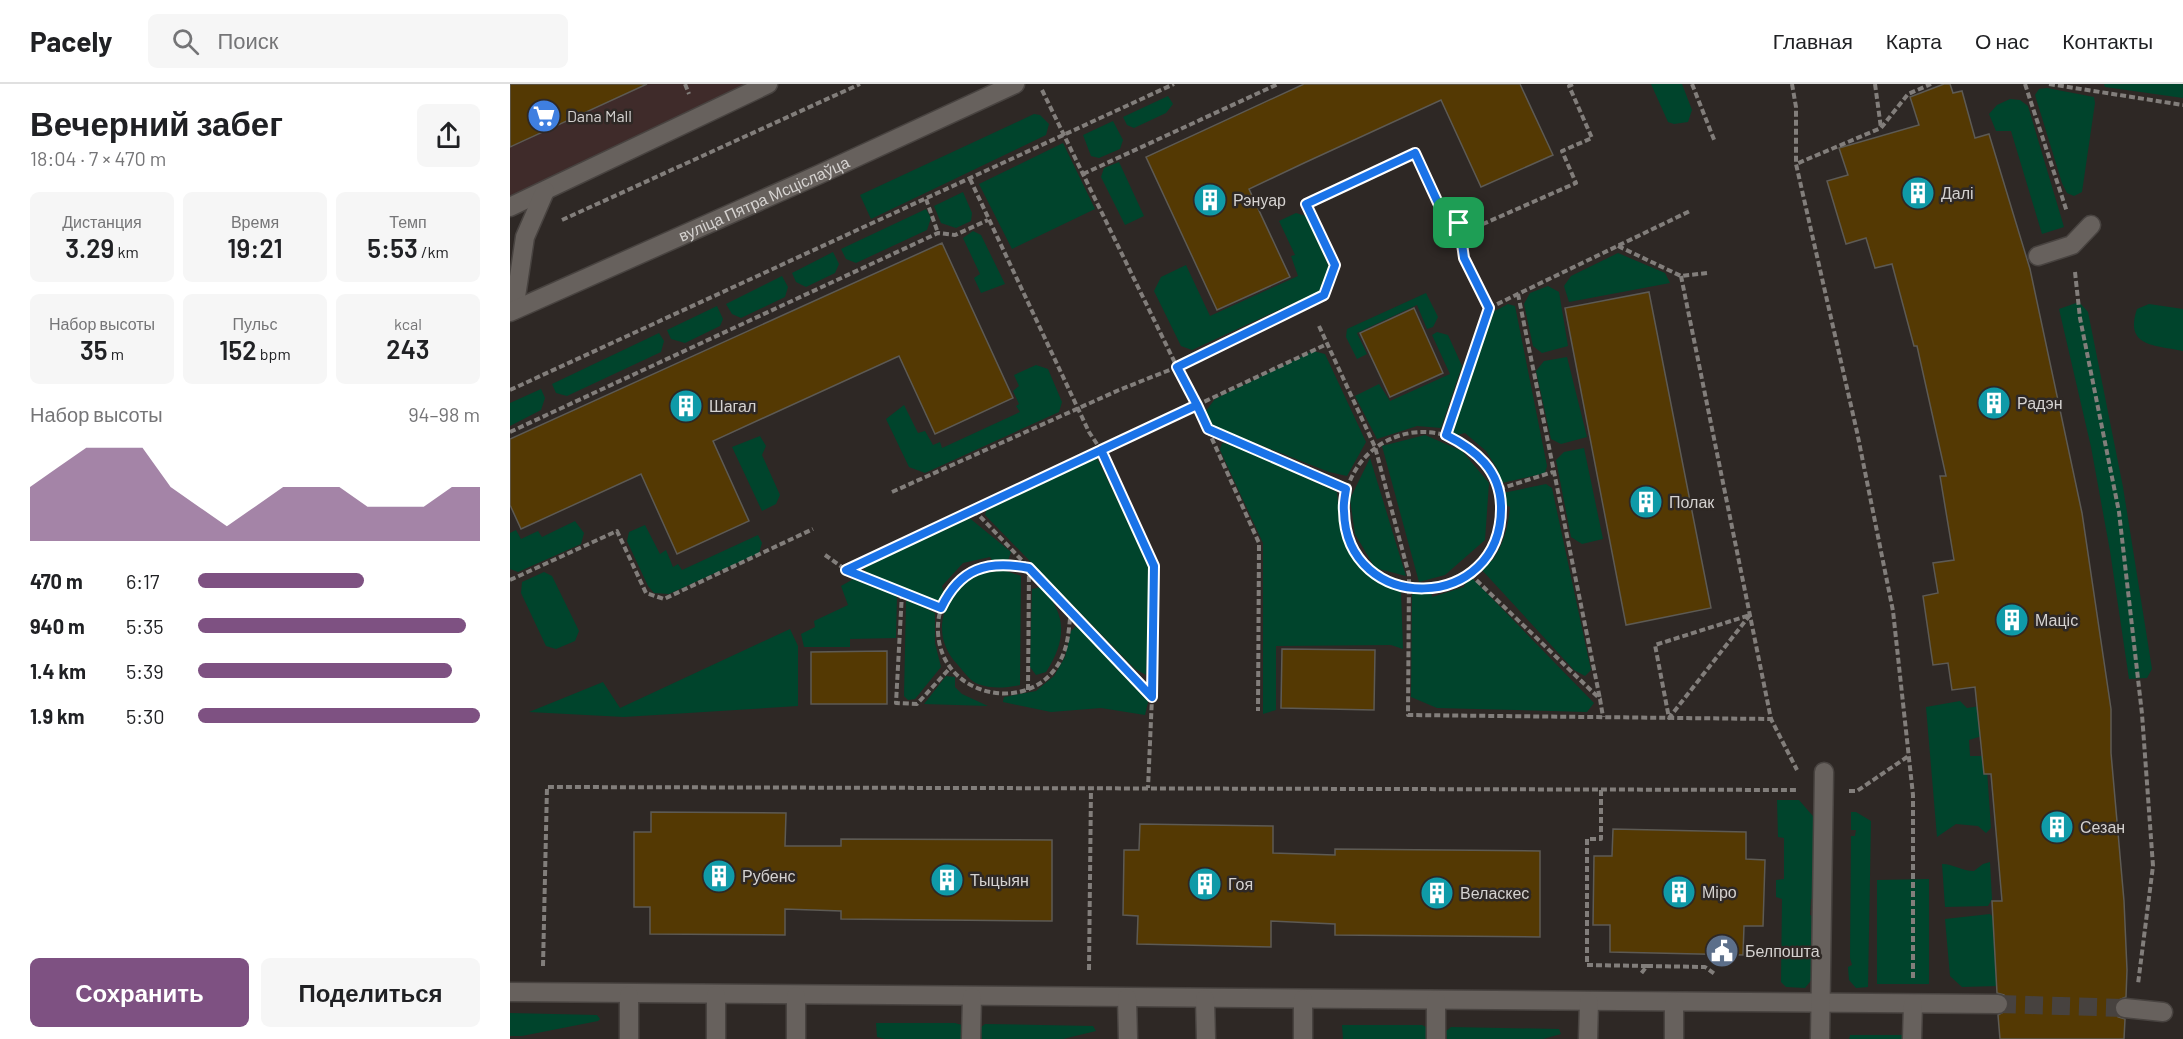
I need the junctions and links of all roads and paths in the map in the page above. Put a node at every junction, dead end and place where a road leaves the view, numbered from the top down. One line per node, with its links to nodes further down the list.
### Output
1 (768, 84): 23 (street)
2 (860, 84): 31 (path)
3 (1015, 84): 39 (street, вуліца Пятра Мсціслаўца)
4 (1039, 84): 18 (path)
5 (1174, 84): 18 (path)
6 (1278, 84): 21 (path)
7 (1573, 84): 28 (path)
8 (1692, 84): 19 (path)
9 (1792, 84): 20 (path)
10 (1875, 84): 17 (path)
11 (1931, 84): 17 (path)
12 (2025, 84): 32 (path)
13 (2049, 84): 15 (path)
14 (2097, 84): 15 (path)
15 (2100, 92): 16 (path)
16 (2183, 105)
17 (1881, 129): 20 (path)
18 (1065, 136): 21 (path); 22 (path)
19 (1715, 142)
20 (1796, 164): 75 (path)
21 (1083, 174): 42 (path)
22 (970, 179): 24 (path); 27 (path)
23 (545, 191): 25 (street); 31 (street)
24 (926, 199): 30 (path); 43 (path)
25 (510, 207)
26 (1690, 211): 33 (path)
27 (988, 220): 30 (path); 45 (path)
28 (1459, 222): 38 (path); 42 (path)
29 (2091, 225): 32 (street)
30 (938, 233): 47 (path)
31 (525, 237): 39 (street)
32 (2072, 245): 34 (street); 98 (path)
33 (1617, 246): 36 (path); 37 (path)
34 (2038, 256)
35 (1707, 273): 36 (path)
36 (1681, 276): 66 (path)
37 (1518, 294): 38 (path); 51 (path)
38 (1489, 308): 48 (path)
39 (512, 311)
40 (1318, 326): 41 (path)
41 (1327, 344): 44 (path); 49 (path)
42 (1177, 367): 44 (path); 45 (path)
43 (510, 390)
44 (1197, 405): 46 (path); 50 (path)
45 (1078, 408): 50 (path); 54 (path)
46 (1208, 429): 52 (path); 71 (path)
47 (510, 432)
48 (1446, 435): 49 (path); 53 (path)
49 (1375, 447): 52 (path); 62 (path)
50 (1101, 450): 55 (path); 69 (path)
51 (1553, 472): 53 (path); 70 (path)
52 (1346, 489): 62 (path)
53 (1498, 489): 60 (path)
54 (891, 492)
55 (974, 510): 58 (path); 59 (path)
56 (813, 529): 61 (path)
57 (825, 555): 59 (path)
58 (1029, 568): 64 (path); 65 (path); 68 (path)
59 (846, 570): 63 (path)
60 (1470, 574): 62 (path); 70 (path)
61 (510, 580)
62 (1409, 589): 72 (path)
63 (902, 593): 64 (path); 67 (path)
64 (941, 608): 67 (path)
65 (1071, 611): 68 (path); 69 (path)
66 (1750, 615): 73 (path); 73 (path); 74 (path)
67 (950, 668): 68 (path)
68 (1028, 690)
69 (1152, 697): 79 (path)
70 (1600, 699): 72 (path)
71 (1258, 711)
72 (1603, 717): 73 (path)
73 (1669, 718): 74 (path)
74 (1771, 719): 76 (path)
75 (1910, 755): 77 (path); 96 (path)
76 (1798, 772)
77 (1824, 781): 80 (path); 95 (street)
78 (1091, 788): 79 (path); 83 (path); 88 (path)
79 (1148, 788): 80 (path)
80 (1600, 790): 81 (path)
81 (1636, 979)
82 (510, 992): 83 (street)
83 (543, 993): 84 (street)
84 (629, 995): 85 (street); 100 (street)
85 (716, 995): 86 (street); 101 (street)
86 (796, 996): 87 (street); 102 (street)
87 (972, 997): 88 (street); 103 (street)
88 (1089, 998): 89 (street)
89 (1127, 998): 90 (street); 104 (street)
90 (1205, 999): 91 (street); 105 (street)
91 (1303, 999): 92 (street); 106 (street)
92 (1436, 1000): 93 (street); 107 (street)
93 (1589, 1002): 94 (street); 108 (street)
94 (1674, 1002): 95 (street); 109 (street)
95 (1821, 1003): 96 (street); 110 (street)
96 (1913, 1004): 97 (street); 111 (street)
97 (1998, 1004)
98 (2131, 1008): 99 (street)
99 (2163, 1012)
100 (629, 1039)
101 (716, 1039)
102 (796, 1039)
103 (971, 1039)
104 (1128, 1039)
105 (1206, 1039)
106 (1303, 1039)
107 (1436, 1039)
108 (1588, 1039)
109 (1674, 1039)
110 (1820, 1039)
111 (1912, 1039)

